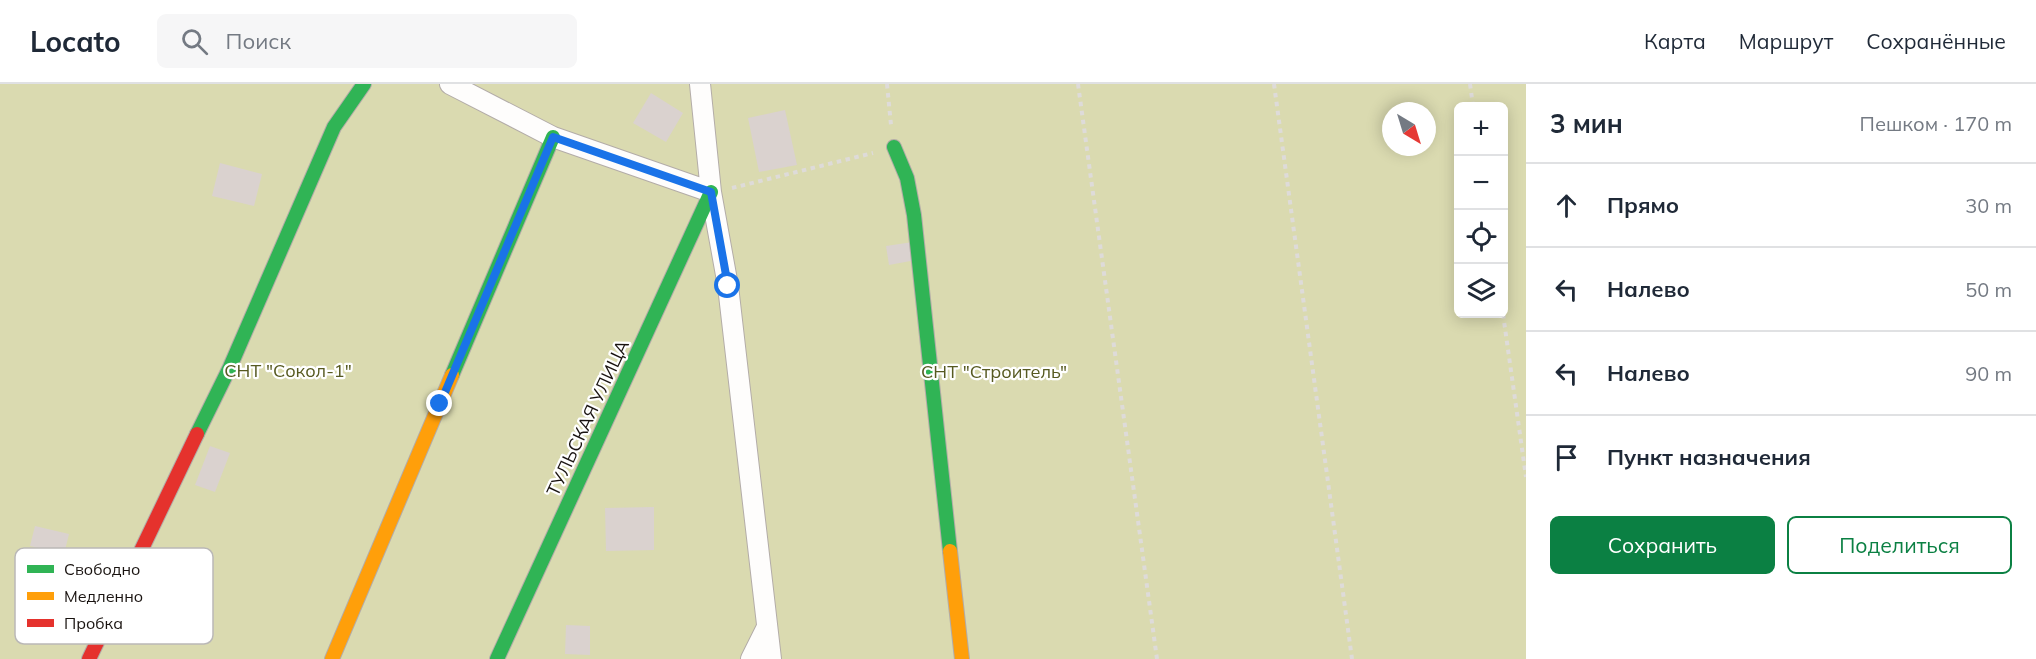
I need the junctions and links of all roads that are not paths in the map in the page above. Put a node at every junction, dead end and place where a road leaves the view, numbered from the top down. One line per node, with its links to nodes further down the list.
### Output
1 (364, 84): 7 (street)
2 (450, 84): 4 (street)
3 (700, 84): 6 (street)
4 (553, 137): 6 (street); 11 (street)
5 (894, 147): 15 (street)
6 (711, 192): 8 (street); 12 (street, ТУЛЬСКАЯ УЛИЦА)
7 (142, 548)
8 (767, 627): 13 (street); 14 (street)
9 (95, 644): 10 (street)
10 (88, 659)
11 (332, 659)
12 (497, 659)
13 (751, 659)
14 (771, 659)
15 (962, 659)

